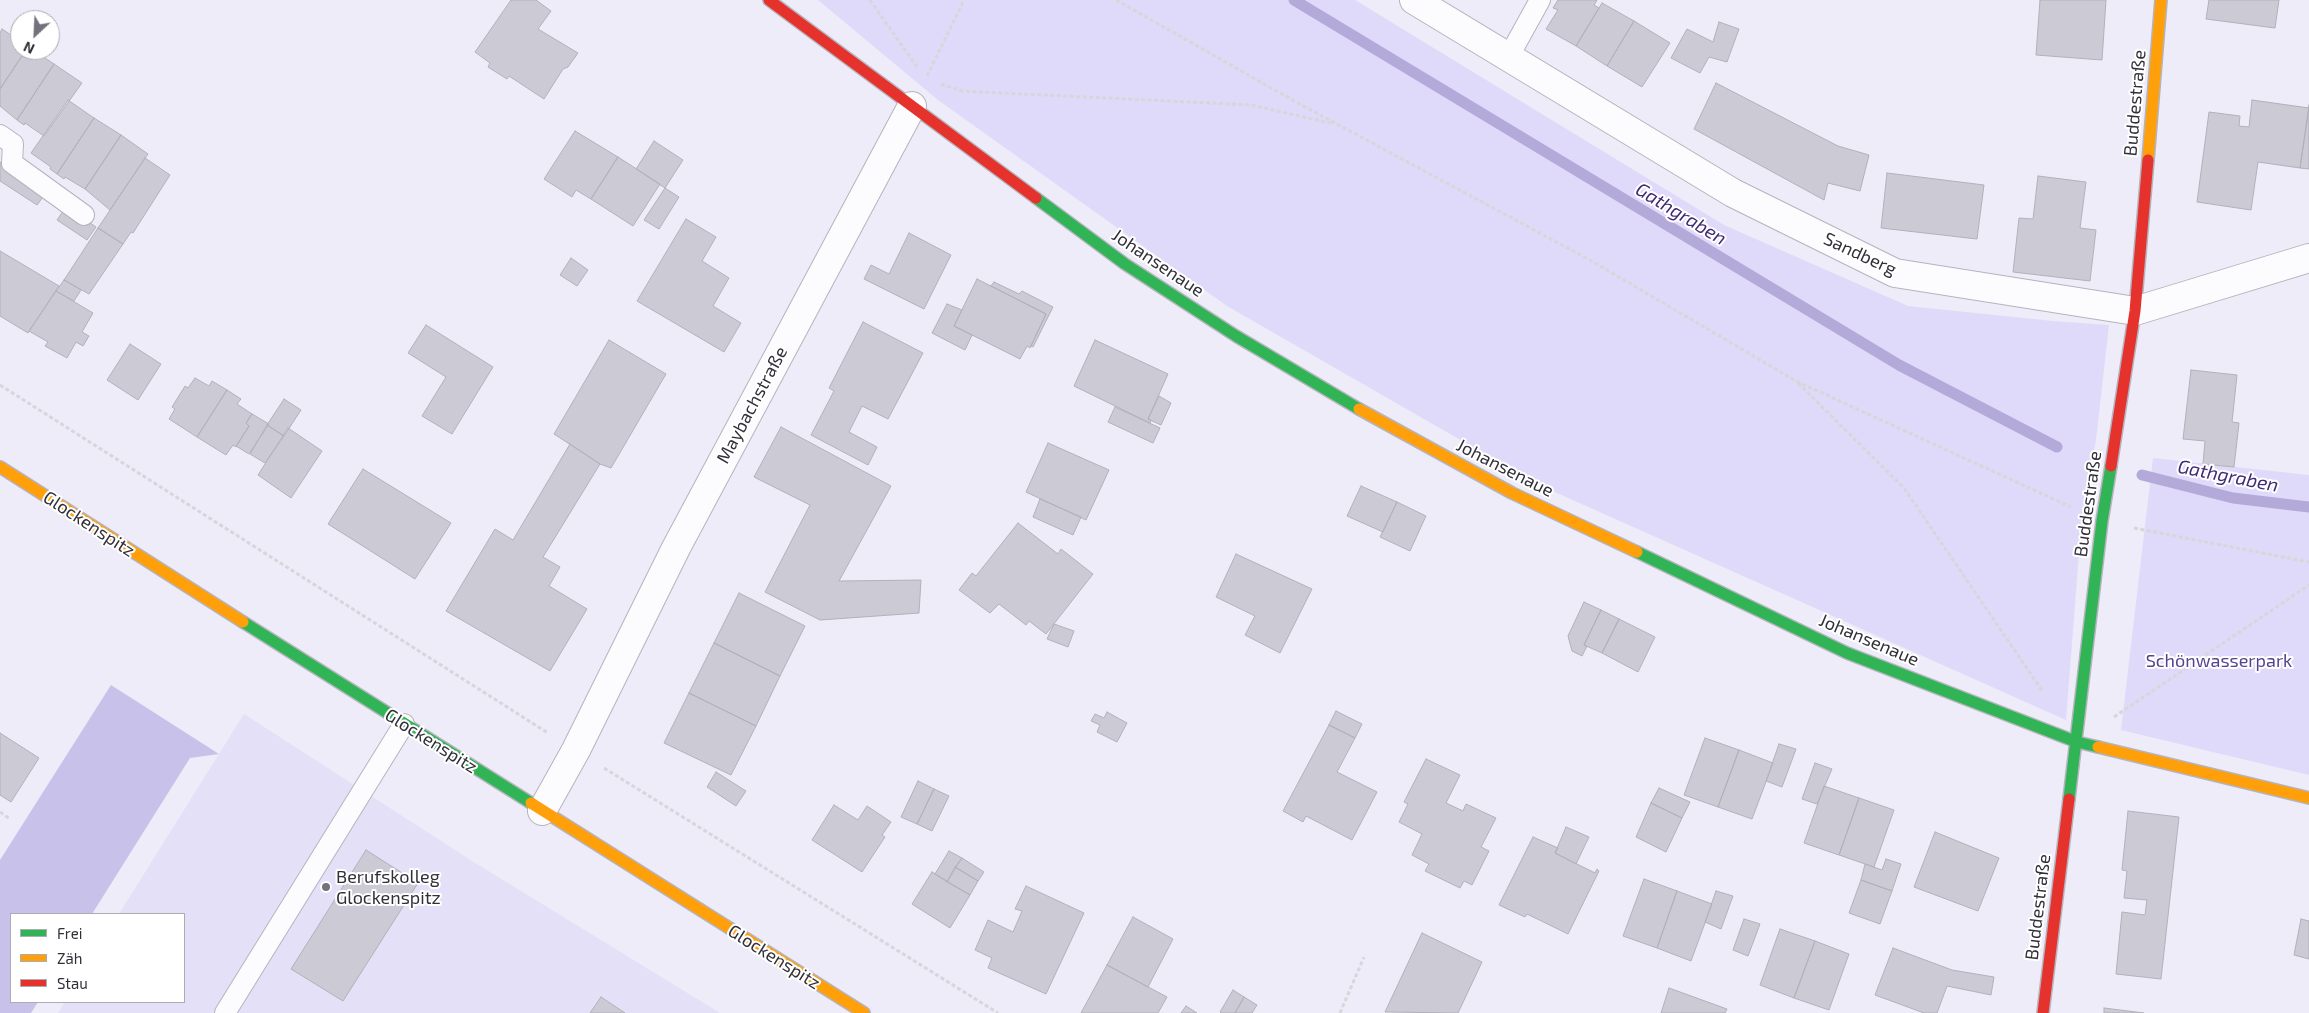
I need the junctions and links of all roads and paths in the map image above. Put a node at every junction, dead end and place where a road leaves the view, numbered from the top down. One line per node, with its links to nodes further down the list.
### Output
1 (769, 0): 10 (main road, Johansenaue)
2 (870, 0): 9 (path)
3 (964, 0): 9 (path)
4 (1116, 0): 11 (path)
5 (1414, 0): 8 (street, Sandberg)
6 (1540, 0): 8 (lane)
7 (2161, 0): 15 (main road, Buddestraße)
8 (1508, 58): 15 (street, Sandberg)
9 (926, 79): 10 (path); 11 (path)
10 (912, 106): 24 (main road, Johansenaue); 25 (street, Maybachstraße)
11 (1338, 125): 16 (path)
12 (0, 135): 13 (lane)
13 (84, 215)
14 (2309, 258): 15 (street, Sandberg)
15 (2135, 311): 19 (main road, Buddestraße)
16 (1796, 381): 19 (path); 22 (path)
17 (0, 385): 25 (path)
18 (0, 467): 23 (main road, Glockenspitz)
19 (2102, 521): 20 (path); 24 (main road, Buddestraße)
20 (2309, 562)
21 (2309, 585): 24 (path)
22 (2044, 692)
23 (404, 724): 27 (main road, Glockenspitz); 31 (lane)
24 (2077, 742): 26 (main road, Johansenaue); 35 (main road, Buddestraße)
25 (576, 750): 27 (street, Maybachstraße); 33 (path)
26 (2309, 798)
27 (542, 811): 32 (main road, Glockenspitz)
28 (0, 812): 29 (path)
29 (10, 819)
30 (1364, 958): 34 (path)
31 (225, 1013)
32 (864, 1013)
33 (998, 1013)
34 (1340, 1013)
35 (2043, 1013)

